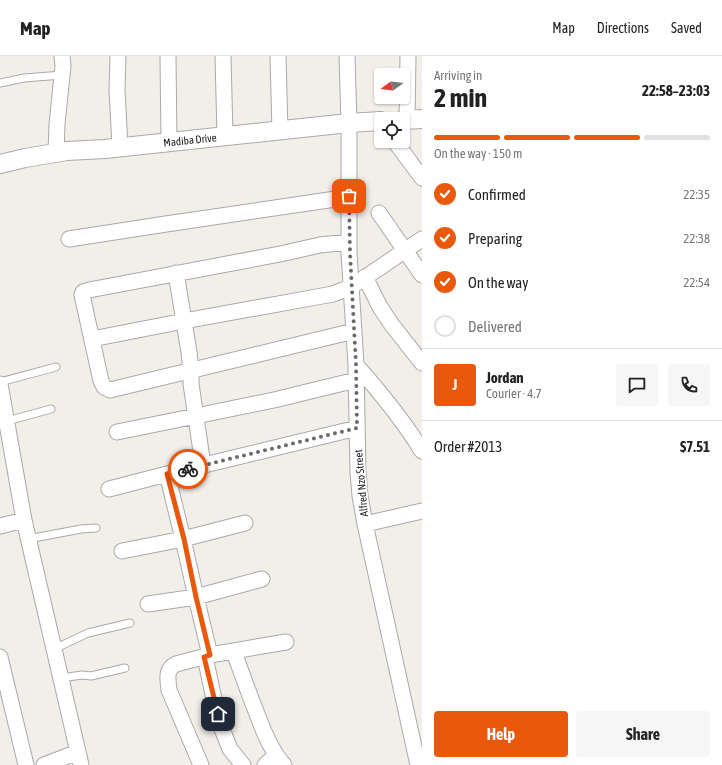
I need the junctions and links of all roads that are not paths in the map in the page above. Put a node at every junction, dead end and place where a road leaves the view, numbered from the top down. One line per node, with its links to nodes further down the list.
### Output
1 (62, 56): 8 (street)
2 (118, 56): 16 (street)
3 (168, 56): 15 (street)
4 (223, 56): 14 (street)
5 (278, 56): 13 (street)
6 (347, 56): 12 (street, Alfred Nzo Street)
7 (408, 56): 10 (street)
8 (62, 75): 9 (lane); 18 (street)
9 (0, 83)
10 (411, 119)
11 (374, 121): 12 (street, Madiba Drive)
12 (349, 123): 13 (street, Madiba Drive); 21 (street, Alfred Nzo Street)
13 (280, 131): 14 (street, Madiba Drive)
14 (225, 136): 15 (street, Madiba Drive)
15 (169, 142): 16 (street, Madiba Drive)
16 (120, 147): 18 (street, Madiba Drive)
17 (400, 148): 20 (street)
18 (56, 153): 19 (street, Madiba Drive)
19 (0, 164)
20 (422, 178)
21 (349, 196): 23 (street); 25 (street, Alfred Nzo Street)
22 (379, 212): 26 (street)
23 (70, 239)
24 (422, 239): 26 (street)
25 (349, 242): 27 (street); 30 (street, Alfred Nzo Street)
26 (405, 250): 28 (street); 29 (street)
27 (176, 274): 31 (street); 33 (street)
28 (422, 275)
29 (365, 277): 30 (street); 34 (street)
30 (352, 287): 31 (street); 32 (street, Alfred Nzo Street)
31 (184, 321): 33 (street); 37 (street)
32 (354, 331): 35 (street, Alfred Nzo Street); 37 (street)
33 (92, 339): 37 (street)
34 (422, 363)
35 (356, 365): 38 (street, Alfred Nzo Street); 45 (street)
36 (56, 367): 39 (lane)
37 (191, 371): 41 (street)
38 (356, 380): 41 (street); 43 (street, Alfred Nzo Street)
39 (0, 383): 42 (street)
40 (51, 409): 42 (lane)
41 (196, 416): 44 (street); 46 (street)
42 (7, 421): 50 (street)
43 (357, 428): 46 (street); 52 (street, Alfred Nzo Street)
44 (117, 432)
45 (422, 451)
46 (203, 465): 47 (street)
47 (167, 474): 48 (street); 56 (street)
48 (109, 489)
49 (422, 511): 52 (street)
50 (24, 520): 53 (street); 55 (street)
51 (245, 523): 56 (street)
52 (365, 524): 76 (street, Alfred Nzo Street)
53 (0, 526)
54 (96, 528): 55 (lane)
55 (28, 539): 63 (street)
56 (184, 539): 57 (street); 59 (street)
57 (122, 551)
58 (262, 579): 59 (street)
59 (196, 597): 60 (street); 65 (street)
60 (148, 604)
61 (130, 624): 63 (lane)
62 (286, 642): 64 (street)
63 (54, 649): 68 (street)
64 (234, 652): 65 (street); 70 (street)
65 (207, 656): 73 (street); 74 (street)
66 (0, 657): 71 (street)
67 (125, 668): 68 (lane)
68 (61, 678): 69 (street)
69 (79, 759): 72 (street)
70 (280, 760): 75 (street)
71 (26, 765)
72 (44, 765)
73 (201, 765)
74 (243, 765)
75 (265, 765)
76 (418, 765)

